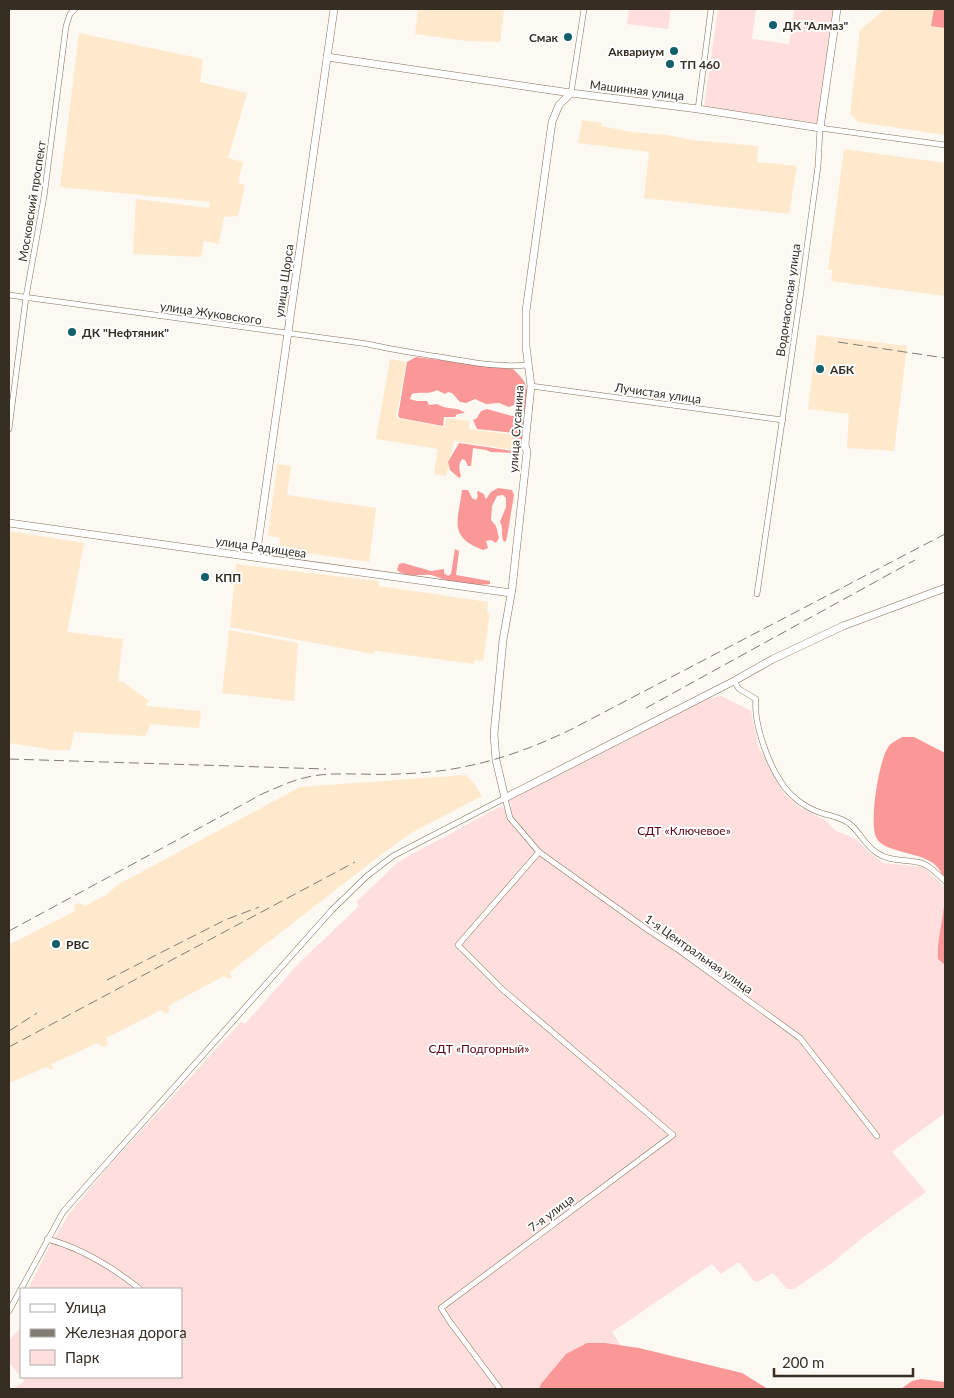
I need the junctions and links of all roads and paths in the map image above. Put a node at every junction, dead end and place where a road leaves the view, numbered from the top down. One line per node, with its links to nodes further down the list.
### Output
1 (75, 9): 12 (street, Московский проспект)
2 (334, 9): 6 (street, улица Щорса)
3 (584, 9): 7 (street, улица Сусанина)
4 (711, 9): 8 (street)
5 (836, 9): 9 (street, Водонасосная улица)
6 (327, 57): 7 (street, Машинная улица); 13 (street, улица Щорса)
7 (571, 93): 8 (street, Машинная улица); 14 (street, улица Сусанина)
8 (698, 109): 9 (street, Машинная улица)
9 (820, 128): 10 (street, Машинная улица); 16 (street, Водонасосная улица)
10 (945, 145)
11 (9, 295): 12 (street, улица Жуковского)
12 (26, 297): 13 (street, улица Жуковского); 17 (street, Московский проспект)
13 (288, 334): 14 (street, улица Жуковского); 19 (street, улица Щорса)
14 (528, 366): 15 (street, улица Сусанина)
15 (531, 386): 16 (street, Лучистая улица); 21 (street, улица Сусанина)
16 (783, 420): 22 (street, Водонасосная улица)
17 (9, 429)
18 (9, 523): 19 (street, улица Радищева)
19 (256, 557): 21 (street, улица Радищева)
20 (945, 588): 23 (street)
21 (511, 593): 24 (street, улица Сусанина)
22 (757, 594)
23 (734, 681): 24 (street); 26 (street)
24 (505, 798): 25 (street, 1-я Центральная улица); 28 (street)
25 (539, 852): 27 (street, 1-я Центральная улица); 33 (street, 7-я улица)
26 (945, 881)
27 (877, 1136)
28 (47, 1239): 29 (street); 30 (street)
29 (21, 1288)
30 (139, 1288)
31 (20, 1290): 32 (street)
32 (9, 1311)
33 (500, 1389)

